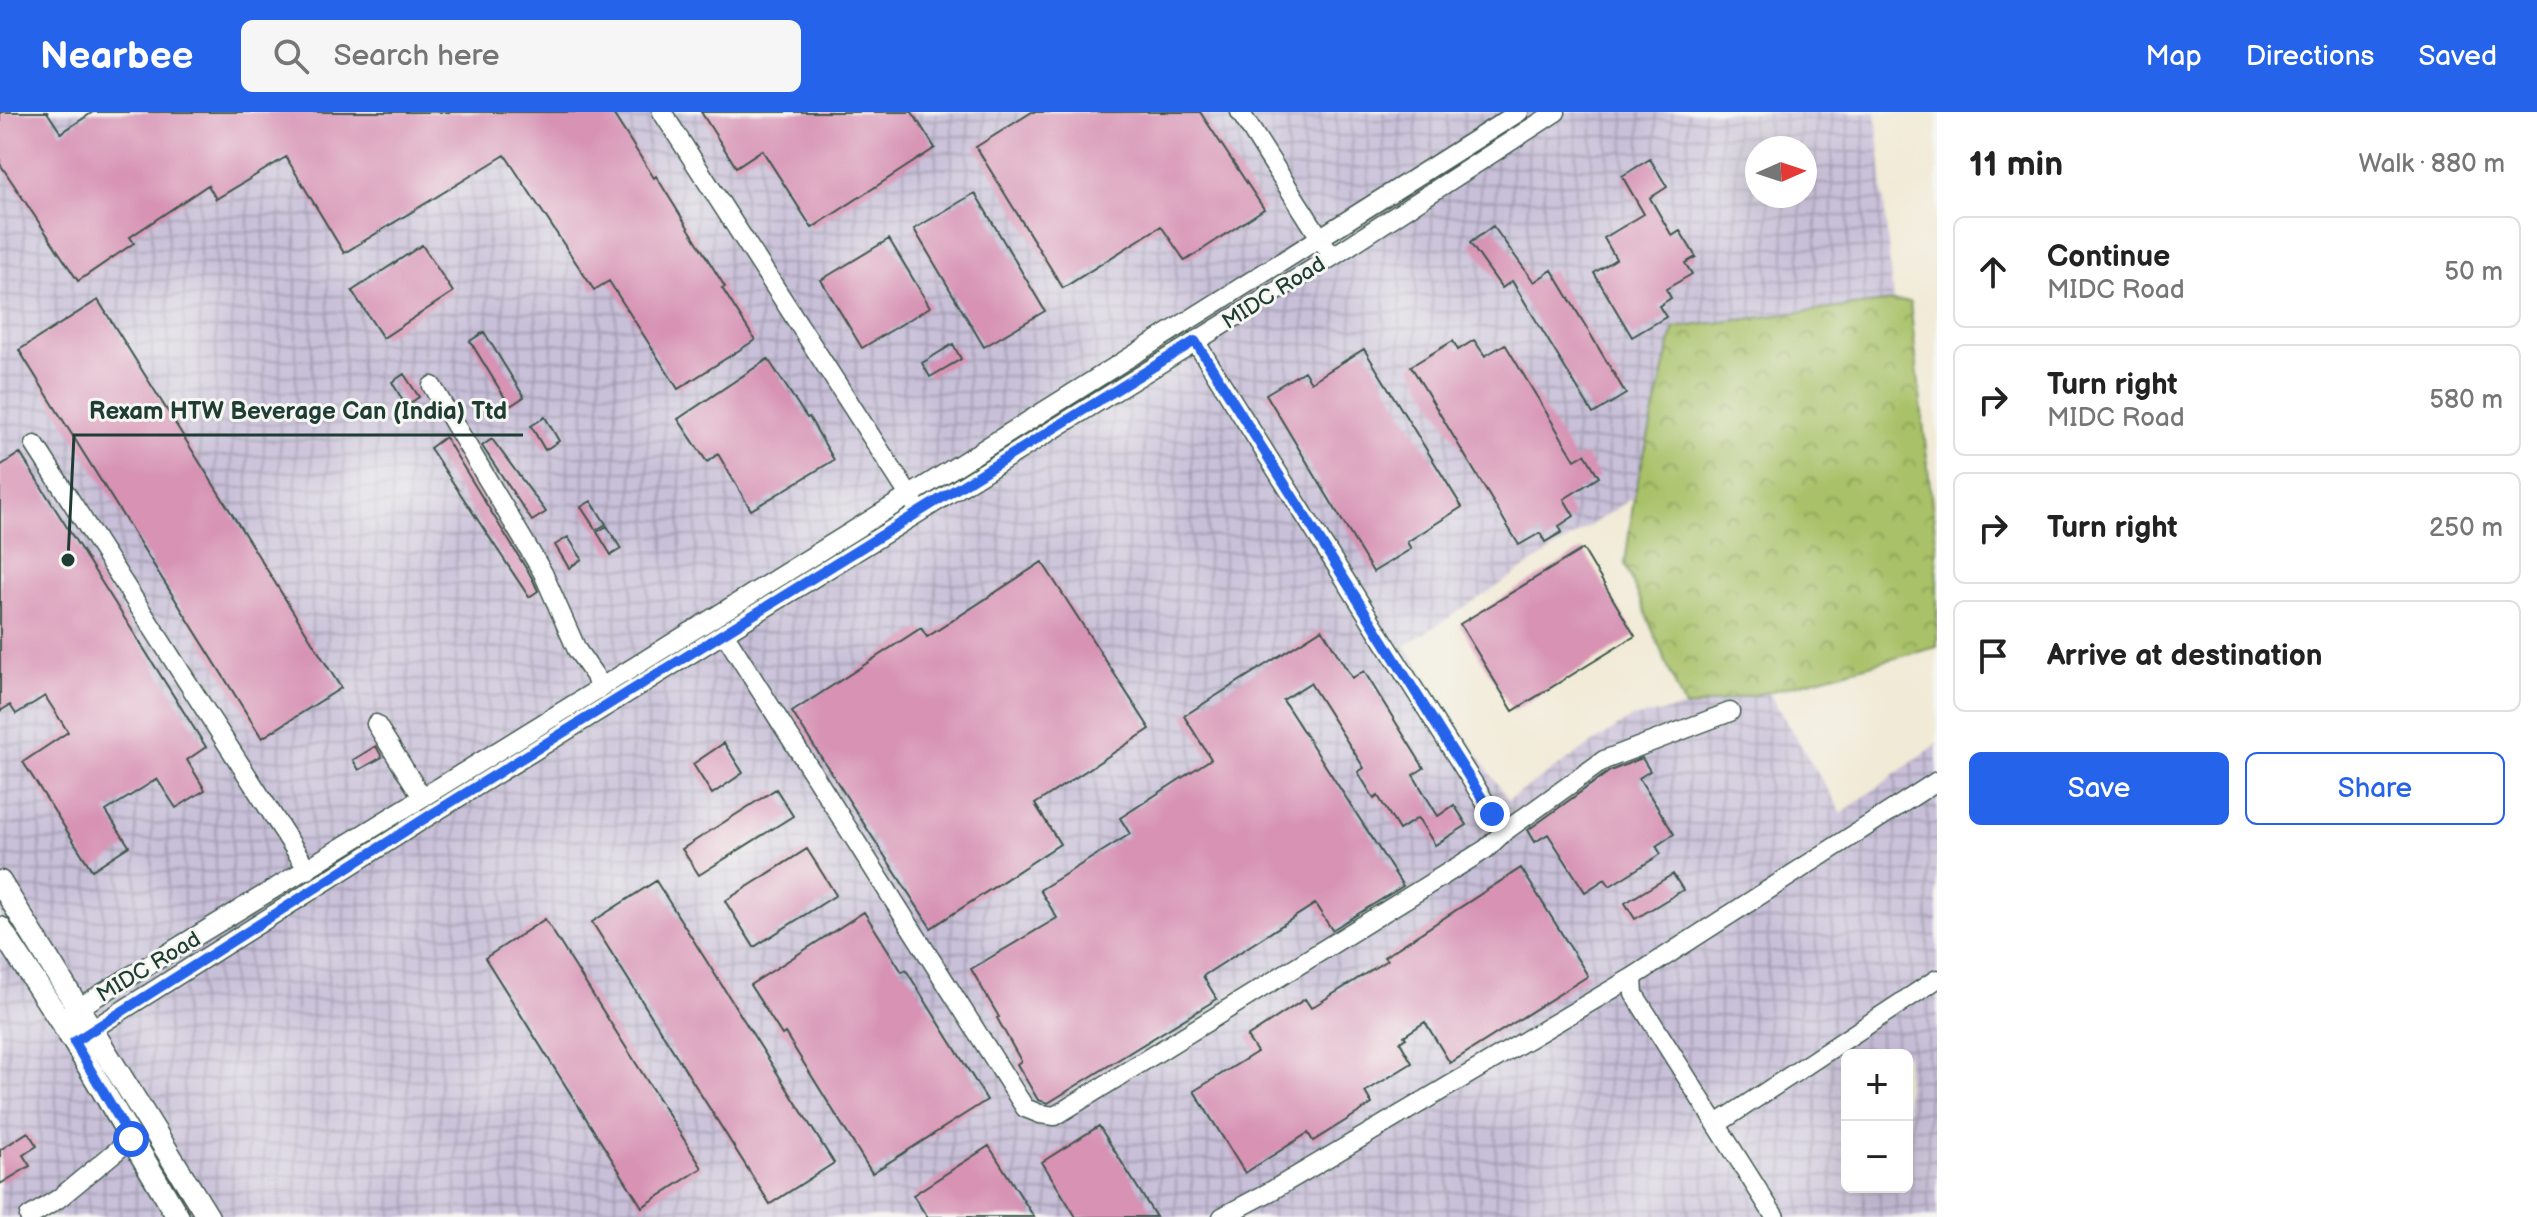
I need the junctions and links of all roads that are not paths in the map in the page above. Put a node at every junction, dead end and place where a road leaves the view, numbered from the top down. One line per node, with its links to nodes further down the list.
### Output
1 (662, 112): 10 (street)
2 (1240, 112): 5 (street)
3 (1519, 112): 5 (street, MIDC Road)
4 (1556, 112): 6 (street, MIDC Road)
5 (1320, 238): 6 (street); 10 (street, MIDC Road)
6 (1332, 257): 7 (street, MIDC Road)
7 (1195, 341): 10 (street, MIDC Road); 17 (street)
8 (432, 386): 12 (street)
9 (35, 445): 18 (street)
10 (914, 502): 11 (street, MIDC Road); 12 (street, MIDC Road)
11 (724, 633): 17 (street); 25 (street, MIDC Road)
12 (599, 689): 16 (street, MIDC Road)
13 (1730, 712): 17 (street)
14 (376, 724): 16 (street)
15 (1937, 781): 21 (street)
16 (422, 797): 18 (street, MIDC Road)
17 (1504, 832)
18 (308, 870): 23 (street, MIDC Road)
19 (0, 882): 23 (main road, MIDC Road)
20 (0, 928): 24 (main road)
21 (1633, 977): 27 (street); 32 (street)
22 (1937, 979): 27 (street)
23 (80, 1007): 24 (street, MIDC Road); 25 (main road, MIDC Road)
24 (59, 1020): 26 (main road)
25 (93, 1029): 26 (street, MIDC Road); 31 (main road, MIDC Road)
26 (74, 1042): 28 (main road)
27 (1717, 1124): 33 (street)
28 (131, 1139): 29 (street); 30 (main road)
29 (29, 1217)
30 (178, 1217)
31 (208, 1217)
32 (1222, 1217)
33 (1775, 1217)

